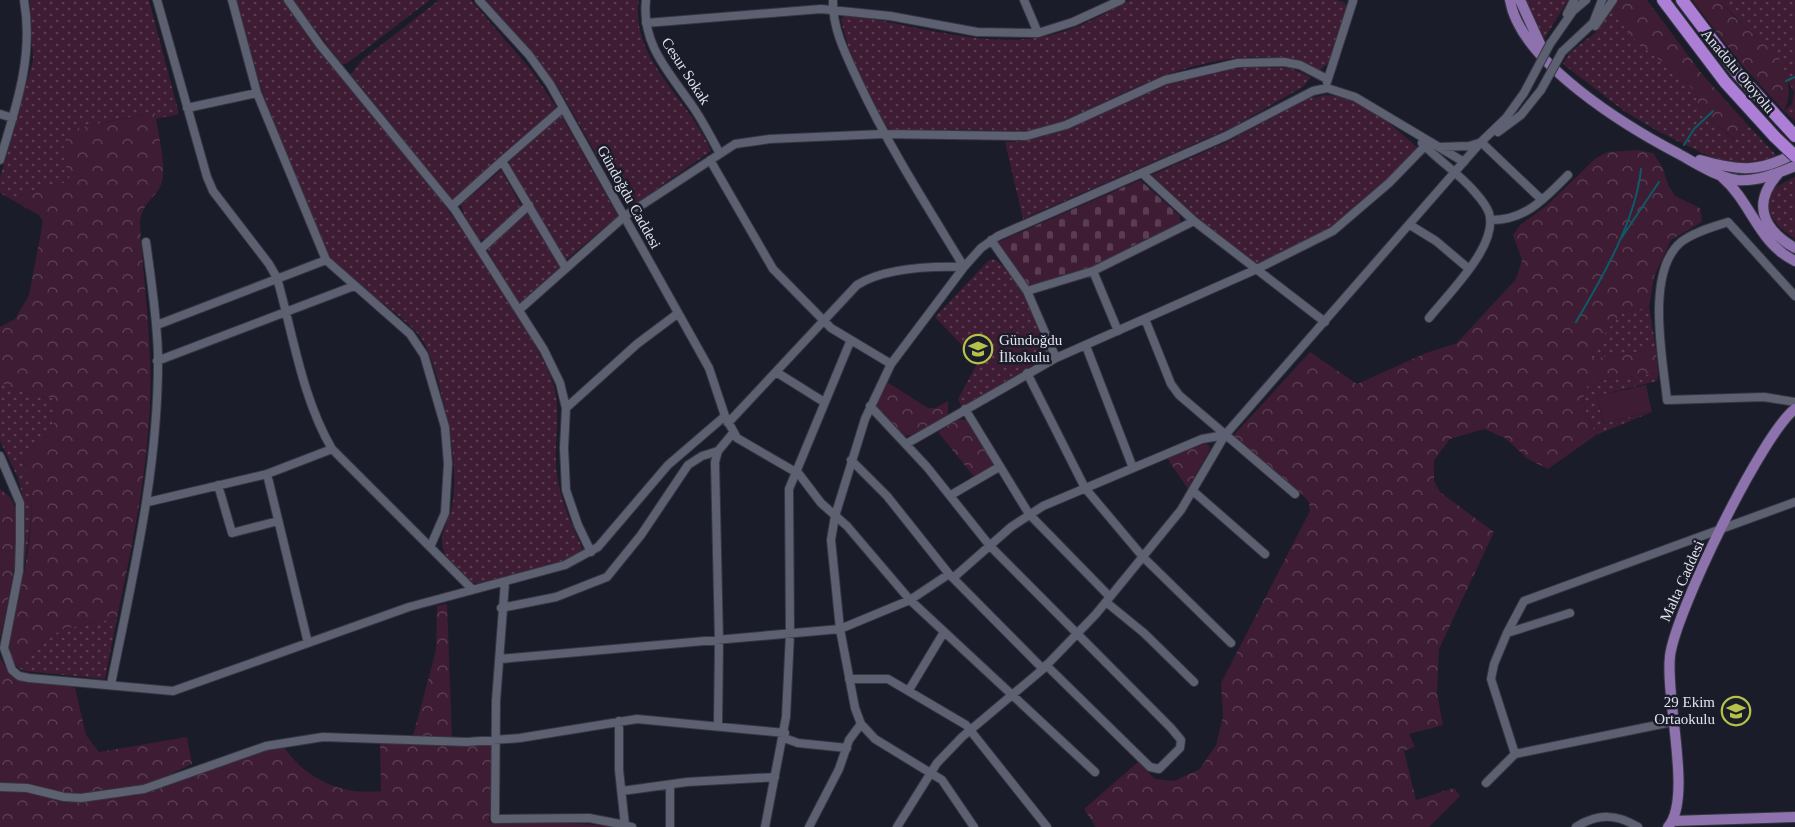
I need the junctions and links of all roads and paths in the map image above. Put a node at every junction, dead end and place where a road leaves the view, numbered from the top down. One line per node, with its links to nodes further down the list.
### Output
1 (24, 0): 27 (street)
2 (157, 0): 24 (street)
3 (232, 0): 23 (street)
4 (288, 0): 49 (street)
5 (479, 0): 25 (street, Gündoğdu Caddesi)
6 (646, 0): 18 (street, Cesur Sokak)
7 (1024, 0): 20 (street)
8 (1120, 0): 20 (street)
9 (1352, 0): 22 (street)
10 (1574, 0): 19 (street)
11 (1586, 0): 19 (street)
12 (1602, 0): 21 (street)
13 (1613, 0): 21 (street)
14 (1663, 0): 36 (highway, Anadolu Otoyolu, bridge)
15 (1682, 0): 29 (highway, Anadolu Otoyolu)
16 (1512, 1): 35 (main road)
17 (833, 4): 18 (street); 20 (street); 30 (street)
18 (646, 23): 34 (street, Cesur Sokak)
19 (1559, 31): 31 (street, bridge)
20 (1038, 33)
21 (1575, 39): 31 (street, bridge)
22 (1327, 83): 28 (street); 30 (street); 44 (street)
23 (257, 93): 24 (street); 58 (street)
24 (187, 108): 65 (street)
25 (563, 108): 39 (street); 50 (street, Gündoğdu Caddesi)
26 (0, 114): 27 (street)
27 (13, 118): 37 (street)
28 (1406, 126): 32 (street); 33 (street)
29 (1790, 131)
30 (883, 134): 34 (street); 61 (street)
31 (1481, 142): 33 (street); 40 (street); 47 (street)
32 (1425, 146): 42 (street); 63 (street)
33 (1438, 147): 40 (street)
34 (719, 152): 38 (street)
35 (1680, 155): 36 (main road); 45 (main road)
36 (1795, 155)
37 (0, 160)
38 (710, 160): 50 (street); 74 (street)
39 (502, 161): 48 (street); 49 (street)
40 (1464, 162): 42 (street)
41 (1795, 166): 43 (main road)
42 (1455, 172): 51 (street); 53 (street)
43 (1780, 172): 45 (main road); 56 (main road)
44 (1142, 173): 52 (street); 54 (street)
45 (1718, 173): 59 (main road)
46 (1568, 175): 47 (street)
47 (1542, 200): 51 (street)
48 (529, 205): 57 (street); 60 (street)
49 (452, 206): 57 (street)
50 (625, 216): 60 (street); 71 (street, Gündoğdu Caddesi)
51 (1490, 220): 62 (street)
52 (1194, 222): 63 (street); 64 (street)
53 (1410, 225): 62 (street); 75 (street)
54 (991, 240): 61 (street); 67 (street)
55 (146, 242): 76 (street)
56 (1795, 248)
57 (481, 249): 69 (street)
58 (326, 260): 65 (street); 66 (street)
59 (1795, 261)
60 (565, 267): 69 (street)
61 (964, 267): 74 (street); 82 (street)
62 (1469, 269): 72 (street)
63 (1257, 270): 73 (street); 75 (street)
64 (1093, 271): 67 (street); 77 (street)
65 (277, 278): 70 (street); 76 (street)
66 (354, 286): 70 (street); 114 (street)
67 (1027, 291): 80 (street)
68 (1795, 296): 86 (street)
69 (519, 310): 88 (street)
70 (286, 312): 81 (street); 95 (street)
71 (677, 314): 88 (street); 91 (street, Gündoğdu Caddesi)
72 (1430, 318)
73 (1145, 319): 77 (street); 93 (street)
74 (822, 321): 78 (street); 83 (street)
75 (1325, 322): 93 (street)
76 (156, 325): 81 (street)
77 (1118, 331): 79 (street)
78 (850, 342): 82 (street); 85 (street)
79 (1086, 346): 80 (street); 100 (street)
80 (1056, 358): 84 (street)
81 (157, 361): 108 (street)
82 (891, 364): 87 (street)
83 (776, 372): 85 (street); 91 (street)
84 (1027, 373): 89 (street); 104 (street)
85 (824, 402): 101 (street)
86 (1795, 402)
87 (870, 406): 94 (street); 98 (street)
88 (566, 408): 116 (street)
89 (965, 409): 94 (street); 99 (street)
90 (1795, 409): 113 (main road, Malta Caddesi)
91 (726, 419): 92 (street, Gündoğdu Caddesi); 116 (street)
92 (733, 433): 96 (street); 101 (street)
93 (1225, 435): 100 (street); 105 (street); 106 (street)
94 (906, 444): 107 (street)
95 (332, 449): 102 (street); 114 (street)
96 (718, 451): 124 (street); 131 (street)
97 (0, 456): 138 (street)
98 (851, 460): 111 (street); 119 (street)
99 (999, 467): 107 (street); 110 (street)
100 (1133, 468): 104 (street)
101 (795, 470): 111 (street); 130 (street)
102 (267, 474): 103 (street); 112 (street)
103 (218, 485): 108 (street); 112 (street)
104 (1085, 488): 110 (street); 118 (street)
105 (1193, 491): 117 (street); 118 (street)
106 (1295, 494)
107 (951, 495): 115 (street)
108 (148, 502): 138 (street)
109 (1795, 502): 113 (street)
110 (1029, 514): 115 (street); 122 (street)
111 (835, 516): 123 (street); 126 (street)
112 (278, 521): 132 (street)
113 (1723, 528): 129 (street); 142 (main road, Malta Caddesi)
114 (431, 545): 121 (street)
115 (990, 546): 119 (street); 128 (street)
116 (591, 552): 120 (street)
117 (1265, 555)
118 (1143, 557): 122 (street); 133 (street)
119 (951, 576): 123 (street); 135 (street)
120 (505, 582): 121 (street); 124 (street)
121 (472, 590): 132 (street)
122 (1108, 599): 128 (street); 137 (street)
123 (910, 600): 126 (street); 127 (street)
124 (501, 608): 134 (street)
125 (1569, 613): 129 (street)
126 (840, 629): 130 (street); 136 (street)
127 (944, 632): 139 (street); 140 (street)
128 (1079, 633): 135 (street); 135 (street)
129 (1507, 633): 149 (street)
130 (790, 634): 131 (street); 146 (street)
131 (719, 641): 134 (street); 144 (street)
132 (308, 643): 138 (street)
133 (1231, 644)
134 (500, 659): 147 (street)
135 (1045, 667): 140 (street)
136 (849, 679): 139 (street); 143 (street)
137 (1194, 682)
138 (111, 684)
139 (909, 690): 145 (street)
140 (1014, 694): 145 (street); 151 (street)
141 (619, 721): 144 (street); 147 (street); 156 (street)
142 (1672, 722): 149 (street); 158 (main road, Malta Caddesi)
143 (861, 724): 148 (street); 150 (street)
144 (718, 725): 146 (street)
145 (971, 730): 150 (street); 165 (street)
146 (784, 735): 148 (street); 152 (street)
147 (498, 740): 155 (street); 159 (street)
148 (847, 748): 162 (street)
149 (1515, 754): 153 (street)
150 (931, 771): 163 (street); 164 (street)
151 (1095, 772)
152 (776, 777): 154 (street); 161 (street)
153 (1486, 783)
154 (669, 785): 156 (street); 160 (street)
155 (0, 787)
156 (622, 791): 159 (street)
157 (1795, 817): 158 (main road)
158 (1671, 824)
159 (628, 826)
160 (670, 827)
161 (765, 827)
162 (809, 827)
163 (897, 827)
164 (974, 827)
165 (1047, 827)
166 (1576, 827): 167 (street)
167 (1638, 827)

